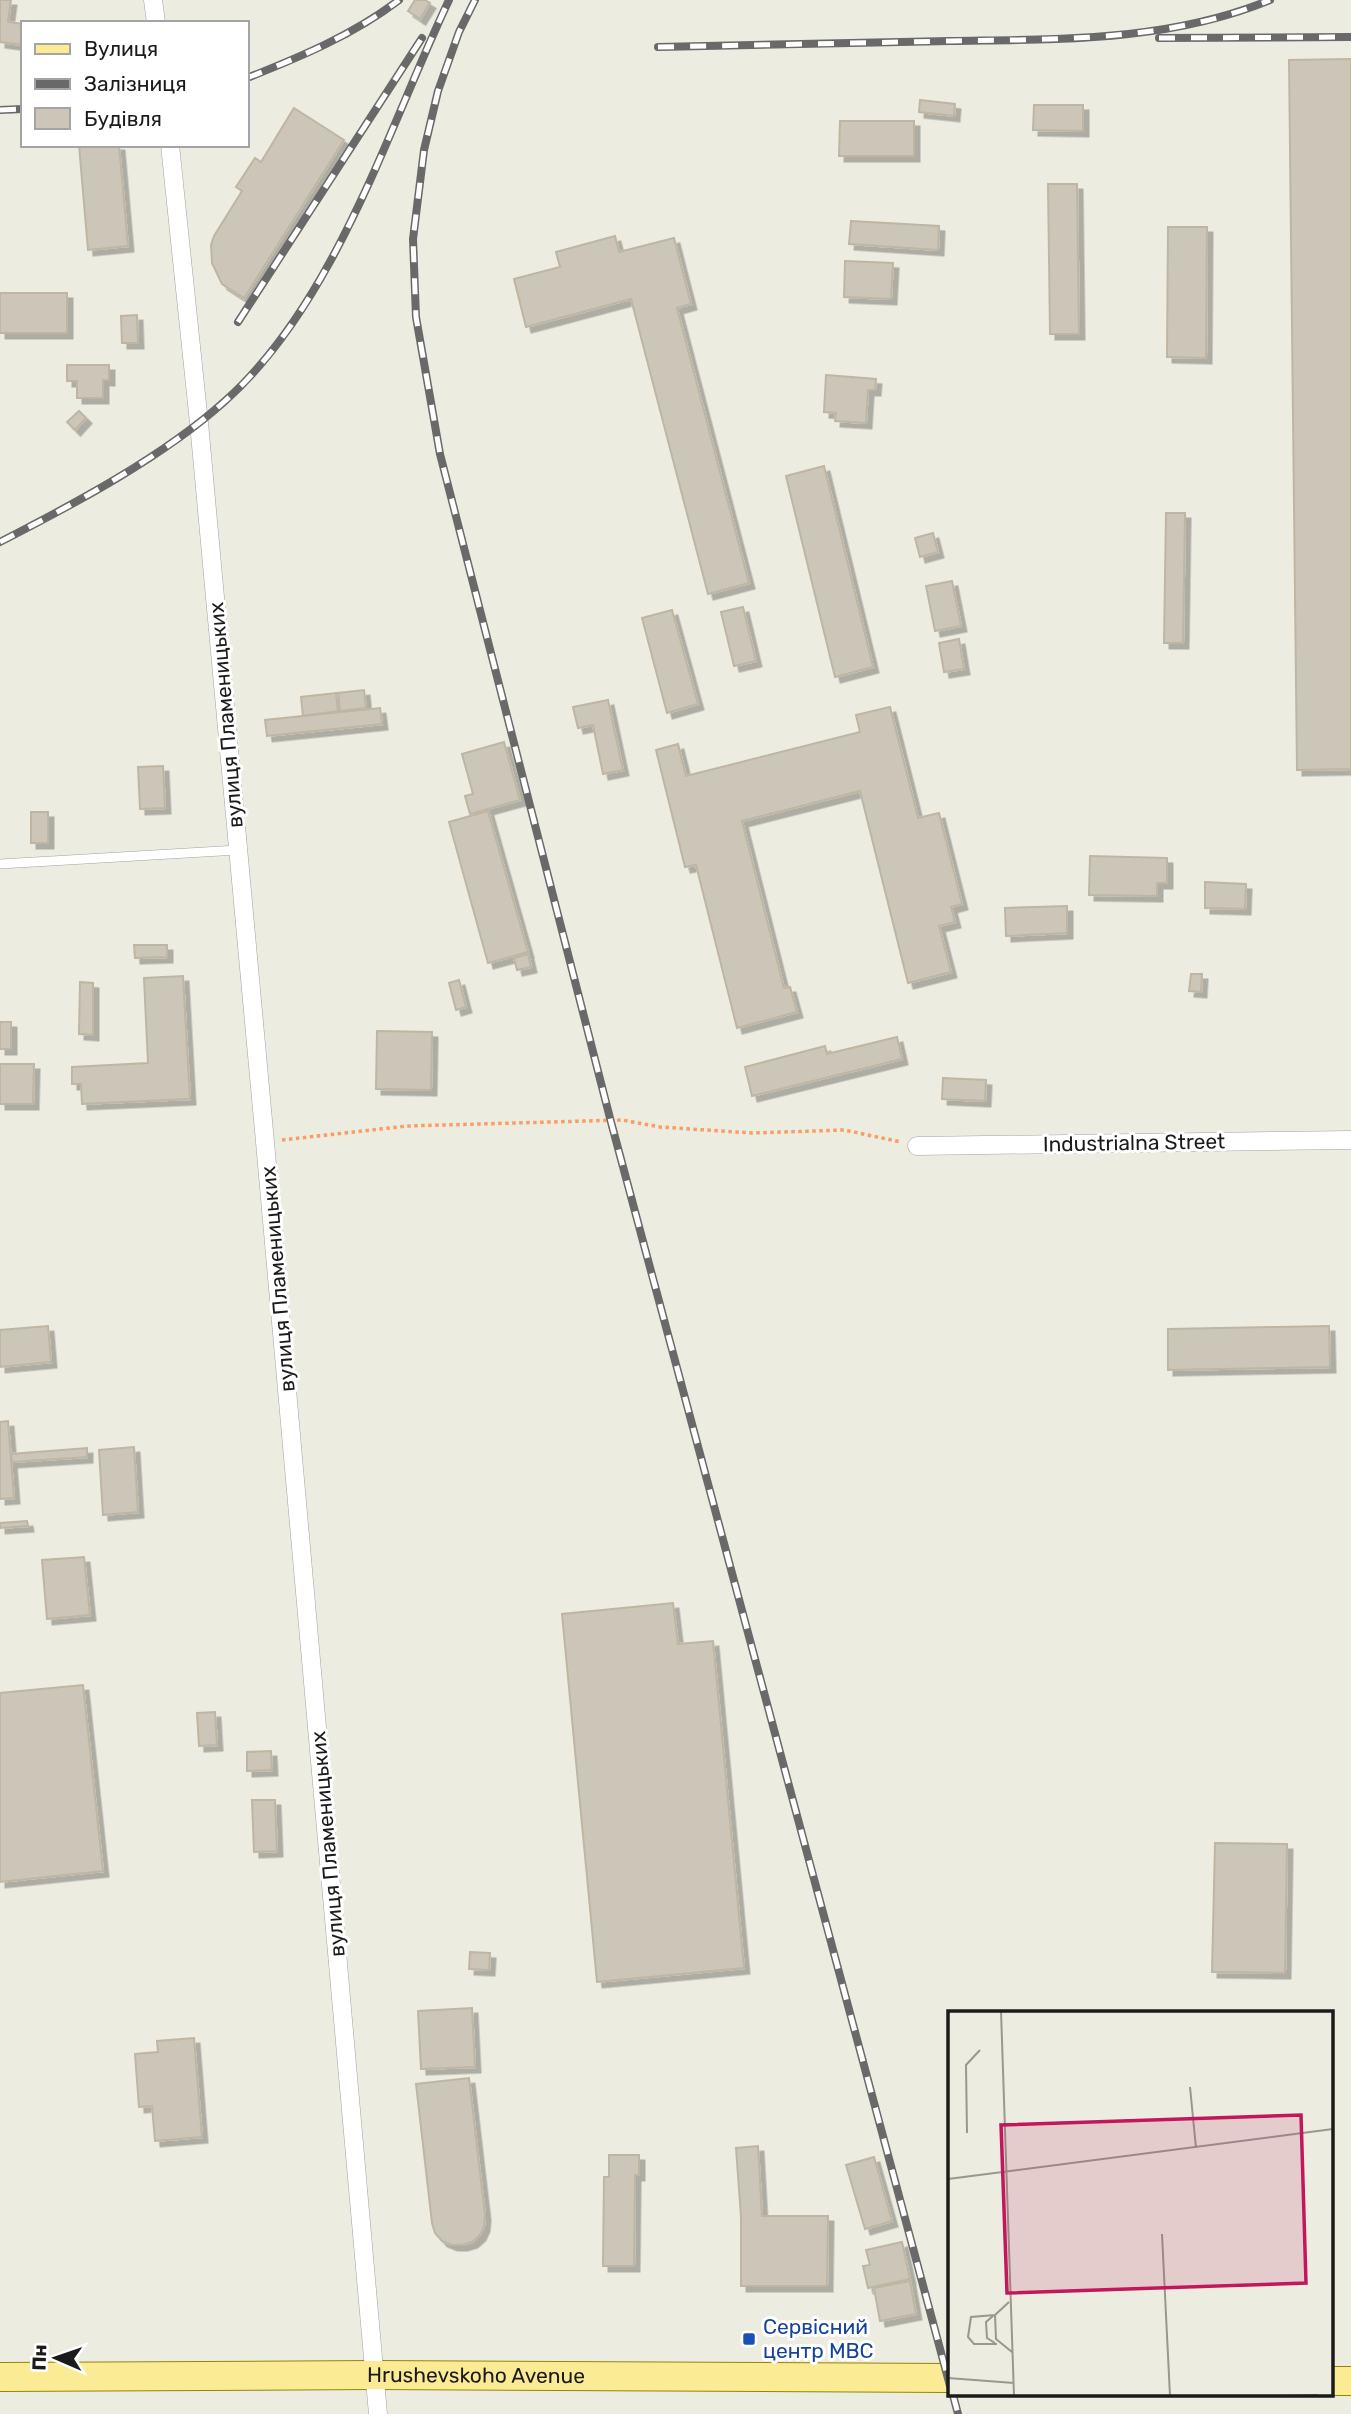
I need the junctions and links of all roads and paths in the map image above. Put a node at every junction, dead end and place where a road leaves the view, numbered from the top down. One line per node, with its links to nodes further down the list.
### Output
1 (153, 0): 2 (street)
2 (156, 21)
3 (170, 147): 4 (street, вулиця Пламеницьких)
4 (238, 850): 5 (lane); 7 (street, вулиця Пламеницьких)
5 (0, 864)
6 (1351, 1139): 8 (street, Industrialna Street)
7 (265, 1142): 8 (path); 9 (street, вулиця Пламеницьких)
8 (917, 1146)
9 (374, 2375): 10 (main road, Hrushevskoho Avenue); 11 (main road, Hrushevskoho Avenue); 12 (street, вулиця Пламеницьких)
10 (0, 2377)
11 (948, 2378)
12 (378, 2414)

